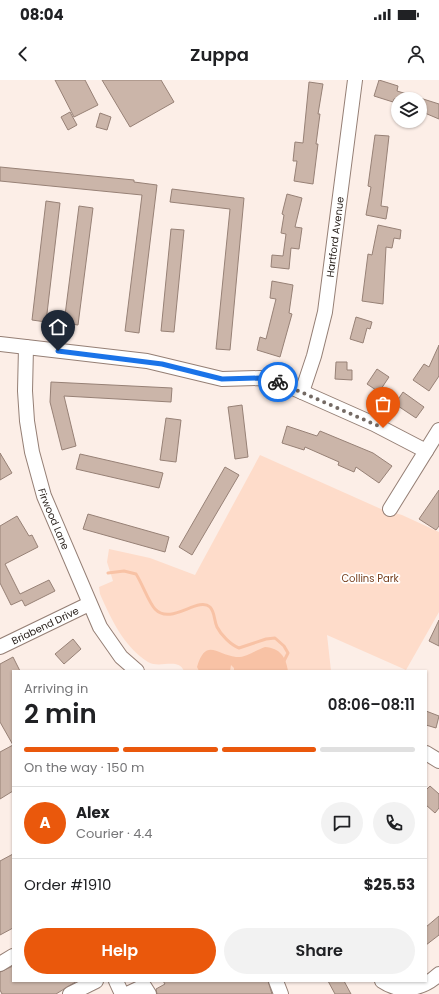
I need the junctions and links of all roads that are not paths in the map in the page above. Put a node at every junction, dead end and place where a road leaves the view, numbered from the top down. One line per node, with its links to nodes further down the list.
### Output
1 (355, 80): 4 (street, Hartford Avenue)
2 (0, 344): 3 (street)
3 (26, 347): 4 (street); 8 (street, Firwood Lane)
4 (302, 392): 6 (street)
5 (439, 430): 6 (street)
6 (426, 451): 7 (street)
7 (390, 509)
8 (89, 604): 9 (street, Briabend Drive); 10 (street, Firwood Lane)
9 (0, 647)
10 (135, 670)
11 (427, 753): 12 (street)
12 (439, 761)
13 (12, 957): 14 (street)
14 (0, 964)
15 (439, 974): 19 (street)
16 (94, 982): 20 (street)
17 (116, 982): 21 (street)
18 (276, 982): 24 (street)
19 (384, 982)
20 (73, 993)
21 (122, 994)
22 (127, 994): 23 (street)
23 (148, 994)
24 (281, 994)

